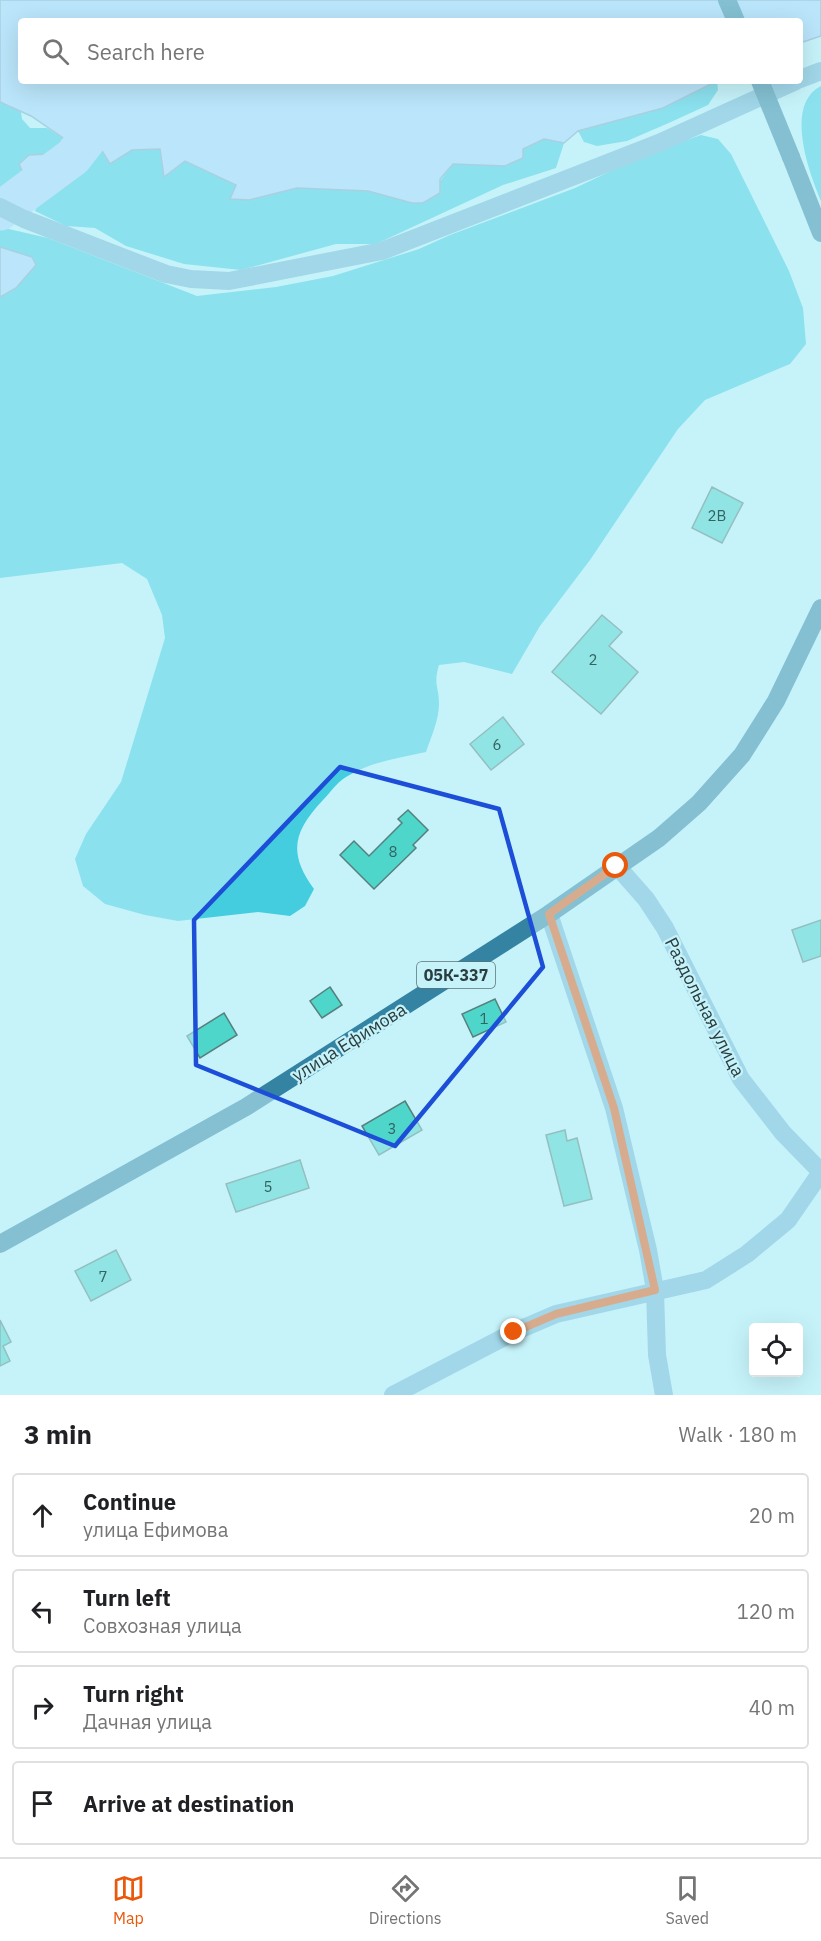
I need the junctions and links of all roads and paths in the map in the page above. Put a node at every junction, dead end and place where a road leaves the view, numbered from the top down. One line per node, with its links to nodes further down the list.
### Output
1 (727, 0): 2 (main road)
2 (735, 18)
3 (821, 71): 4 (street)
4 (803, 78)
5 (761, 84): 8 (main road, bridge)
6 (789, 84): 7 (street)
7 (0, 207)
8 (821, 233)
9 (821, 608): 10 (main road, улица Ефимова / 05К-337)
10 (616, 866): 11 (main road, улица Ефимова / 05К-337); 12 (street, Раздольная улица)
11 (549, 914): 13 (main road, улица Ефимова / 05К-337); 14 (street)
12 (821, 1172): 14 (street)
13 (0, 1244)
14 (655, 1290): 15 (street); 16 (street)
15 (393, 1395)
16 (664, 1395)

